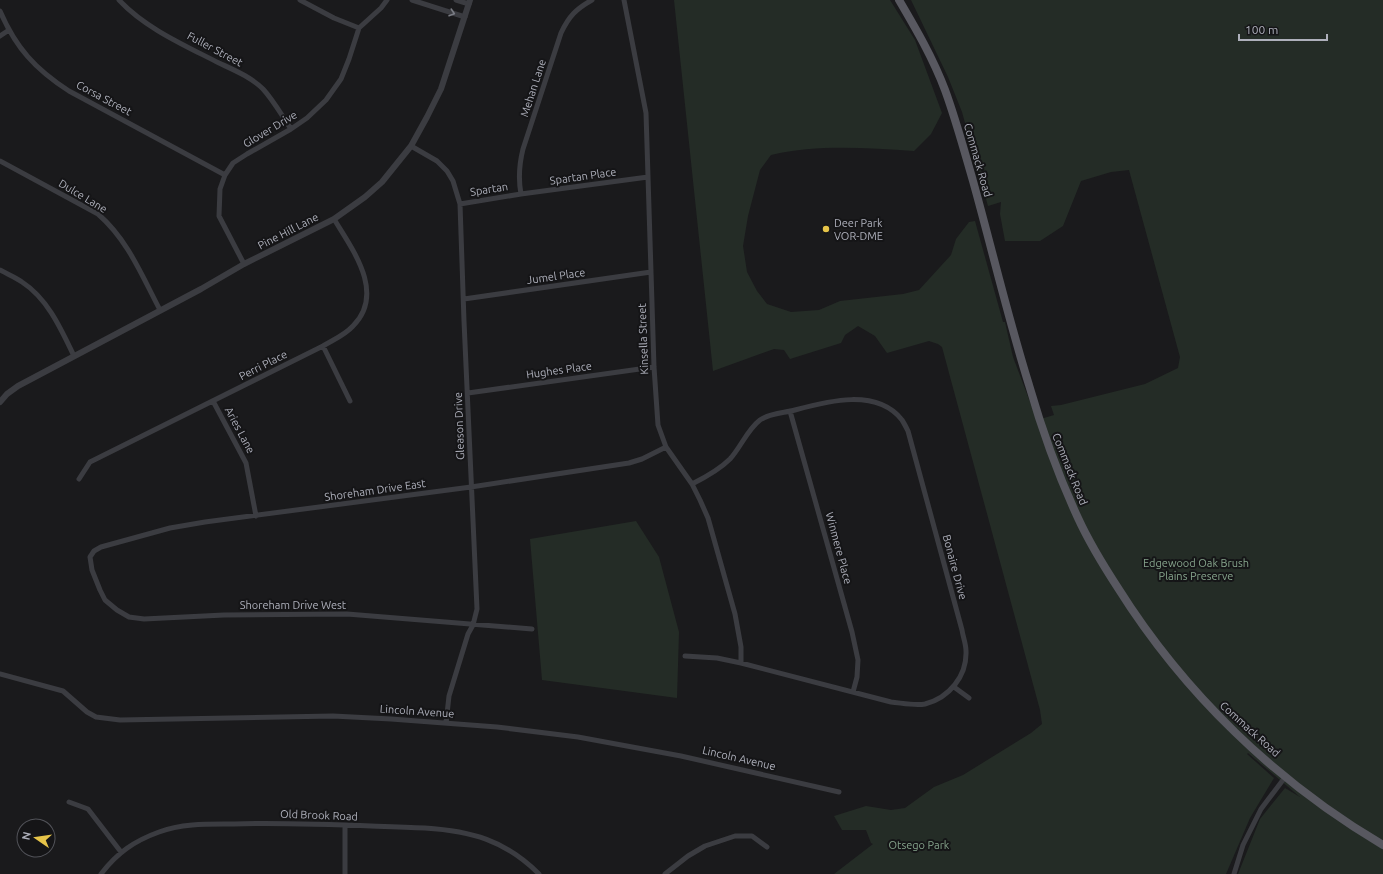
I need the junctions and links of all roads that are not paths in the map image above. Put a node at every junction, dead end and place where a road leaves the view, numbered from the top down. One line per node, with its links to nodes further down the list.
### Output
1 (118, 0): 15 (street, Fuller Street)
2 (300, 0): 12 (street)
3 (387, 0): 12 (street, Glover Drive)
4 (412, 0): 11 (street, one-way to 11)
5 (456, 0): 9 (street)
6 (592, 0): 20 (street, Mehan Lane)
7 (624, 0): 19 (street, Kinsella Street)
8 (899, 0): 51 (main road, Commack Road)
9 (469, 2): 11 (street, Pine Hill Lane)
10 (0, 11): 13 (street, Corsa Street)
11 (465, 17): 16 (street, Pine Hill Lane)
12 (359, 28): 15 (street, Glover Drive)
13 (9, 30): 14 (street); 18 (street, Corsa Street)
14 (0, 36)
15 (291, 129): 18 (street, Glover Drive)
16 (410, 146): 21 (street, Gleason Drive); 22 (street, Pine Hill Lane)
17 (0, 161): 27 (street, Dulce Lane)
18 (225, 175): 23 (street, Glover Drive)
19 (648, 177): 20 (street, Spartan Place); 25 (street, Kinsella Street)
20 (521, 194): 21 (street, Spartan)
21 (460, 204): 26 (street, Gleason Drive)
22 (334, 219): 23 (street, Pine Hill Lane); 28 (street, Perri Place)
23 (244, 264): 27 (street, Pine Hill Lane)
24 (0, 270): 29 (street)
25 (651, 272): 26 (street, Jumel Place); 30 (street, Kinsella Street)
26 (464, 299): 31 (street, Gleason Drive)
27 (160, 310): 29 (street, Pine Hill Lane)
28 (323, 346): 32 (street, Perri Place); 33 (street)
29 (74, 356): 34 (street, Pine Hill Lane)
30 (654, 367): 31 (street, Hughes Place); 36 (street, Kinsella Street)
31 (468, 393): 39 (street, Gleason Drive)
32 (213, 401): 37 (street, Perri Place); 40 (street, Aries Lane)
33 (350, 401)
34 (0, 402)
35 (790, 411): 38 (street, Bonaire Drive); 47 (street, Bonaire Drive); 48 (street, Winmere Place)
36 (666, 447): 38 (street, Kinsella Street); 39 (street, Shoreham Drive East)
37 (79, 479)
38 (692, 484): 45 (street, Kinsella Street)
39 (471, 487): 40 (street, Shoreham Drive East); 42 (street, Gleason Drive)
40 (256, 516): 41 (street, Shoreham Drive East)
41 (90, 557): 42 (street, Shoreham Drive West)
42 (473, 625): 43 (street, Shoreham Drive West); 50 (street, Gleason Drive)
43 (532, 629)
44 (685, 656): 45 (street)
45 (741, 663): 48 (street)
46 (0, 674): 50 (street, Lincoln Avenue)
47 (954, 687): 48 (street); 49 (street)
48 (853, 692)
49 (969, 698)
50 (446, 723): 52 (street, Lincoln Avenue)
51 (1286, 776): 55 (main road, Commack Road); 62 (street)
52 (839, 792)
53 (69, 802): 57 (street)
54 (345, 826): 57 (street, Old Brook Road); 59 (street); 60 (street, Old Brook Road)
55 (1383, 845)
56 (767, 848): 61 (street)
57 (121, 852): 58 (street, Old Brook Road)
58 (101, 874)
59 (344, 874)
60 (539, 874)
61 (665, 874)
62 (1234, 874)

